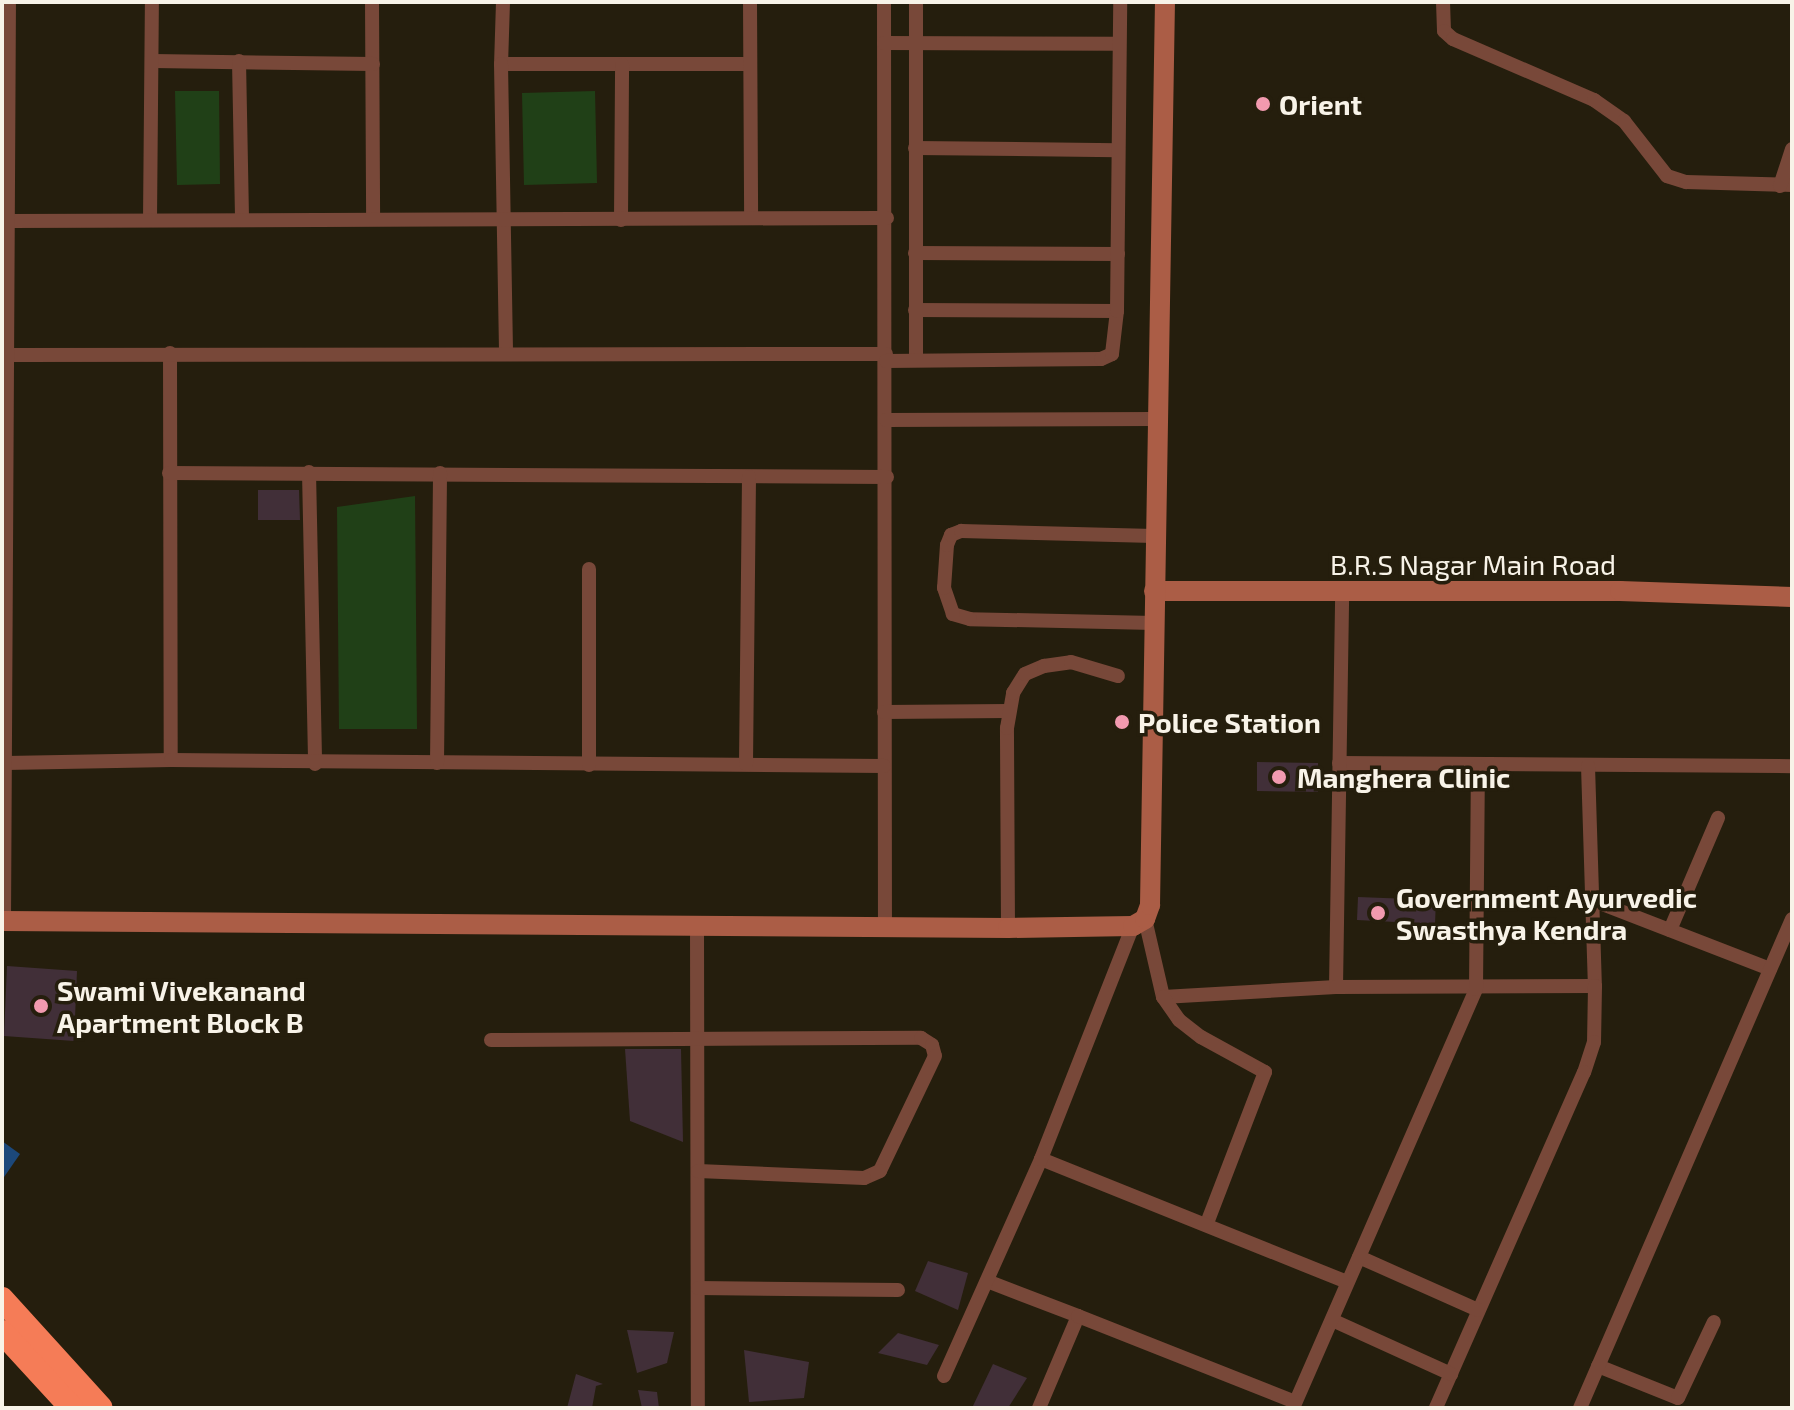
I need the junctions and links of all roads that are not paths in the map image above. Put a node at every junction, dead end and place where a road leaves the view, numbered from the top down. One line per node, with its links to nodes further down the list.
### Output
1 (9, 2): 23 (street)
2 (152, 2): 14 (street)
3 (372, 2): 16 (street)
4 (503, 2): 17 (street)
5 (750, 2): 18 (street)
6 (884, 2): 11 (street)
7 (916, 2): 12 (street)
8 (1120, 2): 13 (street)
9 (1165, 2): 42 (street)
10 (1443, 2): 24 (street)
11 (884, 43): 12 (street); 26 (street)
12 (916, 44): 13 (street); 20 (street)
13 (1119, 44): 22 (street)
14 (153, 61): 15 (street); 29 (street)
15 (239, 61): 16 (street); 27 (street)
16 (373, 64): 28 (street)
17 (501, 64): 19 (street); 32 (street)
18 (749, 64): 19 (street); 25 (street)
19 (622, 65): 30 (street)
20 (915, 148): 22 (street); 33 (street)
21 (1792, 149): 24 (street)
22 (1118, 150): 34 (street)
23 (6, 159): 31 (street)
24 (1786, 186)
25 (751, 218): 26 (street); 30 (street)
26 (887, 218): 40 (street)
27 (242, 219): 28 (street); 29 (street)
28 (373, 219): 32 (street)
29 (150, 220): 31 (street)
30 (621, 220): 32 (street)
31 (10, 221): 39 (street)
32 (500, 223): 38 (street)
33 (915, 253): 34 (street); 35 (street)
34 (1118, 254): 36 (street)
35 (915, 310): 36 (street); 41 (street)
36 (1117, 311): 41 (street)
37 (170, 353): 38 (street); 39 (street); 45 (street)
38 (506, 354): 40 (street)
39 (8, 355): 50 (street)
40 (886, 358): 41 (street); 43 (street)
41 (916, 360)
42 (1155, 419): 43 (street); 49 (street)
43 (886, 420): 48 (street)
44 (309, 472): 45 (street); 46 (street); 63 (street)
45 (169, 473): 59 (street)
46 (440, 473): 47 (street); 61 (street)
47 (749, 477): 48 (street); 64 (street)
48 (887, 477): 58 (street)
49 (1154, 536): 52 (street); 55 (street)
50 (3, 565): 60 (street)
51 (589, 569): 65 (street)
52 (1154, 591): 53 (street, B.R.S Nagar Main Road); 55 (street)
53 (1342, 591): 54 (street, B.R.S Nagar Main Road); 62 (street)
54 (1792, 597)
55 (1154, 623): 74 (street)
56 (1118, 676): 57 (street)
57 (1008, 711): 58 (street); 77 (street)
58 (884, 712): 66 (street)
59 (171, 760): 60 (street); 63 (street)
60 (6, 763): 73 (street)
61 (437, 763): 63 (street); 65 (street)
62 (1339, 763): 67 (street); 81 (street)
63 (315, 764)
64 (746, 764): 65 (street); 66 (street)
65 (589, 765)
66 (884, 766): 76 (street)
67 (1478, 766): 68 (street); 82 (street)
68 (1588, 766): 69 (street); 71 (street)
69 (1792, 766)
70 (1718, 818): 78 (street)
71 (1592, 900): 78 (street); 80 (street)
72 (1792, 919): 79 (street)
73 (3, 921): 75 (street)
74 (1139, 923): 77 (street); 83 (street); 86 (street)
75 (697, 924): 76 (street); 84 (street)
76 (885, 928): 77 (street)
77 (1008, 928)
78 (1670, 930): 79 (street)
79 (1770, 969): 100 (street)
80 (1595, 986): 82 (street); 95 (street)
81 (1336, 987): 82 (street); 83 (street)
82 (1476, 989): 89 (street)
83 (1163, 997): 88 (street)
84 (697, 1038): 85 (street); 87 (street); 87 (street)
85 (491, 1040)
86 (1041, 1159): 88 (street); 90 (street)
87 (698, 1171): 92 (street)
88 (1207, 1223): 91 (street)
89 (1359, 1257): 91 (street); 95 (street)
90 (987, 1281): 96 (street); 102 (street)
91 (1347, 1282): 97 (street)
92 (698, 1288): 93 (street); 106 (street)
93 (898, 1290)
94 (2, 1299): 105 (highway)
95 (1478, 1310): 101 (street)
96 (1078, 1316): 103 (street); 107 (street)
97 (1332, 1320): 101 (street); 103 (street)
98 (1714, 1322): 100 (street)
99 (2, 1332): 104 (highway)
100 (1598, 1366): 109 (street)
101 (1451, 1374): 108 (street)
102 (944, 1376)
103 (1294, 1405)
104 (72, 1408)
105 (101, 1408)
106 (698, 1408)
107 (1039, 1408)
108 (1436, 1408)
109 (1580, 1408)

